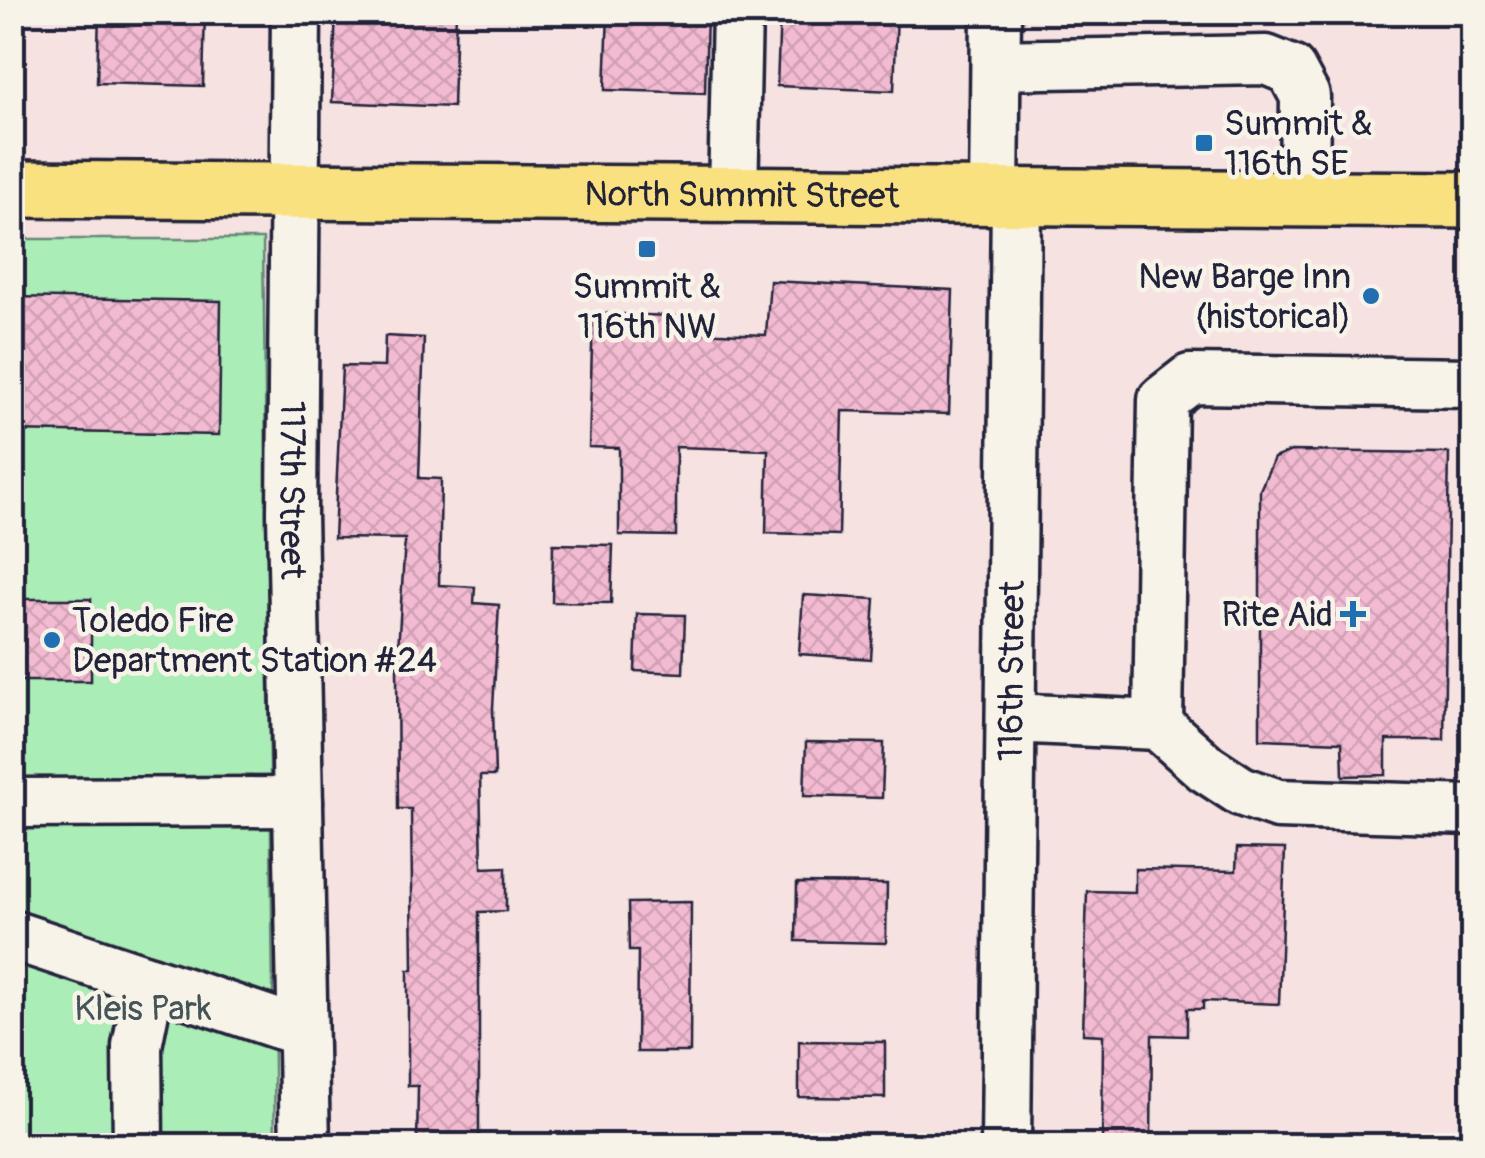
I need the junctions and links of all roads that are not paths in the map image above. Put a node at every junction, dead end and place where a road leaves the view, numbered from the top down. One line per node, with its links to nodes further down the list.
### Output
1 (296, 12): 6 (street, 117th Street)
2 (737, 12): 7 (street)
3 (996, 12): 4 (street, 116th Street)
4 (996, 65): 8 (street, 116th Street); 9 (street)
5 (12, 189): 6 (main road, North Summit Street)
6 (294, 191): 7 (main road, North Summit Street); 15 (street, 117th Street)
7 (733, 195): 8 (main road, North Summit Street)
8 (1005, 197): 9 (main road, North Summit Street); 12 (street, 116th Street)
9 (1304, 199): 10 (main road, North Summit Street)
10 (1472, 200)
11 (1472, 384): 13 (street)
12 (1010, 718): 13 (street); 22 (street, 116th Street)
13 (1158, 725): 16 (street)
14 (12, 802): 15 (street)
15 (298, 802): 19 (street, 117th Street)
16 (1472, 810)
17 (12, 935): 18 (street)
18 (150, 981): 19 (street); 20 (street)
19 (302, 1032): 21 (street, 117th Street)
20 (138, 1146)
21 (304, 1146)
22 (1006, 1146)

